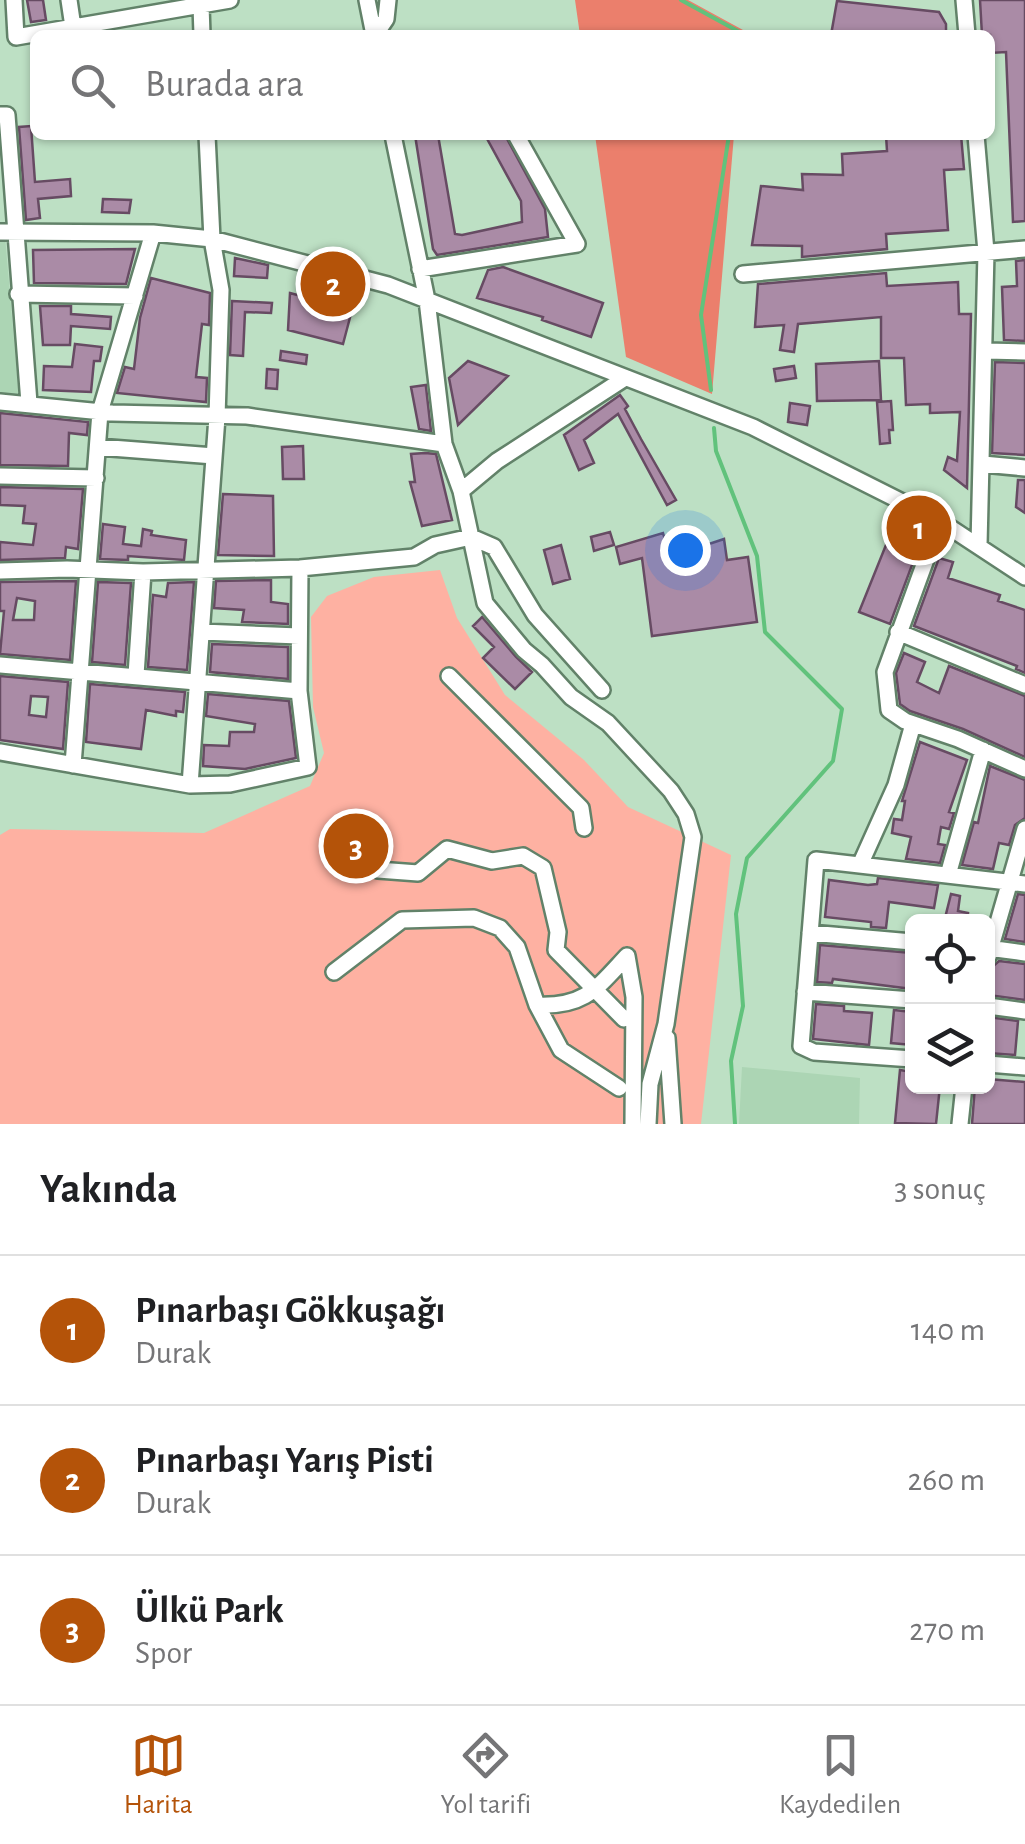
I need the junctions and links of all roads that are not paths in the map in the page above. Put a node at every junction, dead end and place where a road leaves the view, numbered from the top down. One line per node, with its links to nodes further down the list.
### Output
1 (14, 0): 14 (street)
2 (68, 0): 8 (street)
3 (230, 0): 7 (street)
4 (367, 0): 11 (street)
5 (388, 0): 12 (street)
6 (964, 0): 13 (street)
7 (201, 5): 8 (street); 10 (street)
8 (74, 27): 9 (street)
9 (57, 30)
10 (202, 30)
11 (374, 30)
12 (378, 30)
13 (967, 30)
14 (30, 35)
15 (0, 115): 20 (street)
16 (207, 140): 22 (street)
17 (394, 140): 25 (street)
18 (519, 140): 25 (street)
19 (976, 140): 24 (street)
20 (7, 232): 21 (street); 27 (street)
21 (153, 233): 22 (street); 28 (street)
22 (212, 240): 29 (street); 36 (street)
23 (1025, 249): 24 (street)
24 (986, 252): 26 (street); 30 (street)
25 (420, 269): 29 (street)
26 (744, 274)
27 (18, 294): 28 (street); 34 (street)
28 (135, 296): 35 (street)
29 (426, 300): 32 (street); 37 (street)
30 (986, 351): 31 (street); 40 (street)
31 (1025, 352)
32 (625, 378): 44 (street); 45 (street)
33 (0, 402): 34 (street)
34 (28, 403): 35 (street)
35 (100, 412): 36 (street); 38 (street)
36 (217, 417): 37 (street); 39 (street)
37 (444, 444): 44 (street)
38 (98, 448): 39 (street); 43 (street)
39 (214, 456): 51 (street)
40 (983, 464): 41 (street); 47 (street)
41 (1025, 468)
42 (0, 476): 43 (street)
43 (96, 478): 49 (street)
44 (461, 491): 46 (street)
45 (940, 522): 47 (street); 55 (street)
46 (471, 537): 48 (street); 63 (street); 90 (street)
47 (979, 546): 53 (street)
48 (300, 568): 51 (street); 56 (street)
49 (89, 569): 50 (street); 52 (street); 58 (street)
50 (0, 571)
51 (206, 571): 52 (street); 54 (street)
52 (144, 572): 59 (street)
53 (1025, 576)
54 (202, 632): 56 (street); 61 (street)
55 (898, 632): 62 (street); 65 (street)
56 (299, 636): 64 (street)
57 (0, 665): 58 (street)
58 (82, 670): 59 (street); 68 (street)
59 (136, 676): 61 (street)
60 (449, 676): 71 (street)
61 (198, 682): 64 (street); 70 (street)
62 (1025, 685)
63 (602, 690)
64 (298, 692): 70 (street)
65 (913, 724): 66 (street); 74 (street)
66 (983, 750): 69 (street); 75 (street)
67 (0, 752): 68 (street)
68 (73, 765): 70 (street)
69 (1025, 769)
70 (190, 785)
71 (584, 828)
72 (1025, 828): 76 (street)
73 (356, 861): 83 (street)
74 (860, 865): 75 (street); 77 (street)
75 (948, 875): 76 (street)
76 (1017, 883): 78 (street)
77 (810, 933): 79 (street); 84 (street)
78 (995, 935)
79 (905, 941)
80 (995, 951): 81 (street)
81 (1025, 952)
82 (334, 972): 86 (street)
83 (594, 992): 86 (street); 89 (street); 96 (street)
84 (805, 992): 85 (street); 91 (street)
85 (905, 999)
86 (538, 1005): 94 (street)
87 (995, 1007): 88 (street)
88 (1025, 1011)
89 (624, 1018)
90 (666, 1024): 97 (street); 98 (street)
91 (905, 1058)
92 (995, 1064): 93 (street)
93 (1025, 1066)
94 (619, 1088)
95 (963, 1094): 99 (street)
96 (633, 1124)
97 (648, 1124)
98 (673, 1124)
99 (960, 1124)

